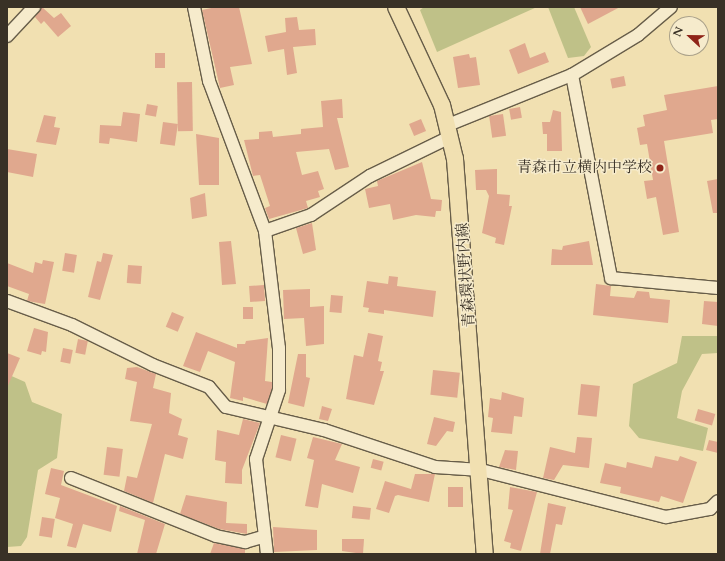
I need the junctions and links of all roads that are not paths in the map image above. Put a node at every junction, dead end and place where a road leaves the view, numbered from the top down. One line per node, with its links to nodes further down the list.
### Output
1 (34, 7): 5 (street)
2 (194, 7): 8 (street)
3 (396, 7): 7 (main road, 青森環状野内線)
4 (671, 7): 6 (street)
5 (7, 36)
6 (572, 75): 7 (street); 9 (street)
7 (449, 131): 8 (street); 12 (main road, 青森環状野内線)
8 (265, 231): 11 (street)
9 (718, 288)
10 (7, 301): 11 (street)
11 (271, 417): 12 (street); 15 (street)
12 (481, 470): 14 (street); 17 (main road, 青森環状野内線)
13 (71, 478): 15 (street)
14 (718, 501)
15 (262, 537): 16 (street)
16 (267, 554)
17 (485, 554)

